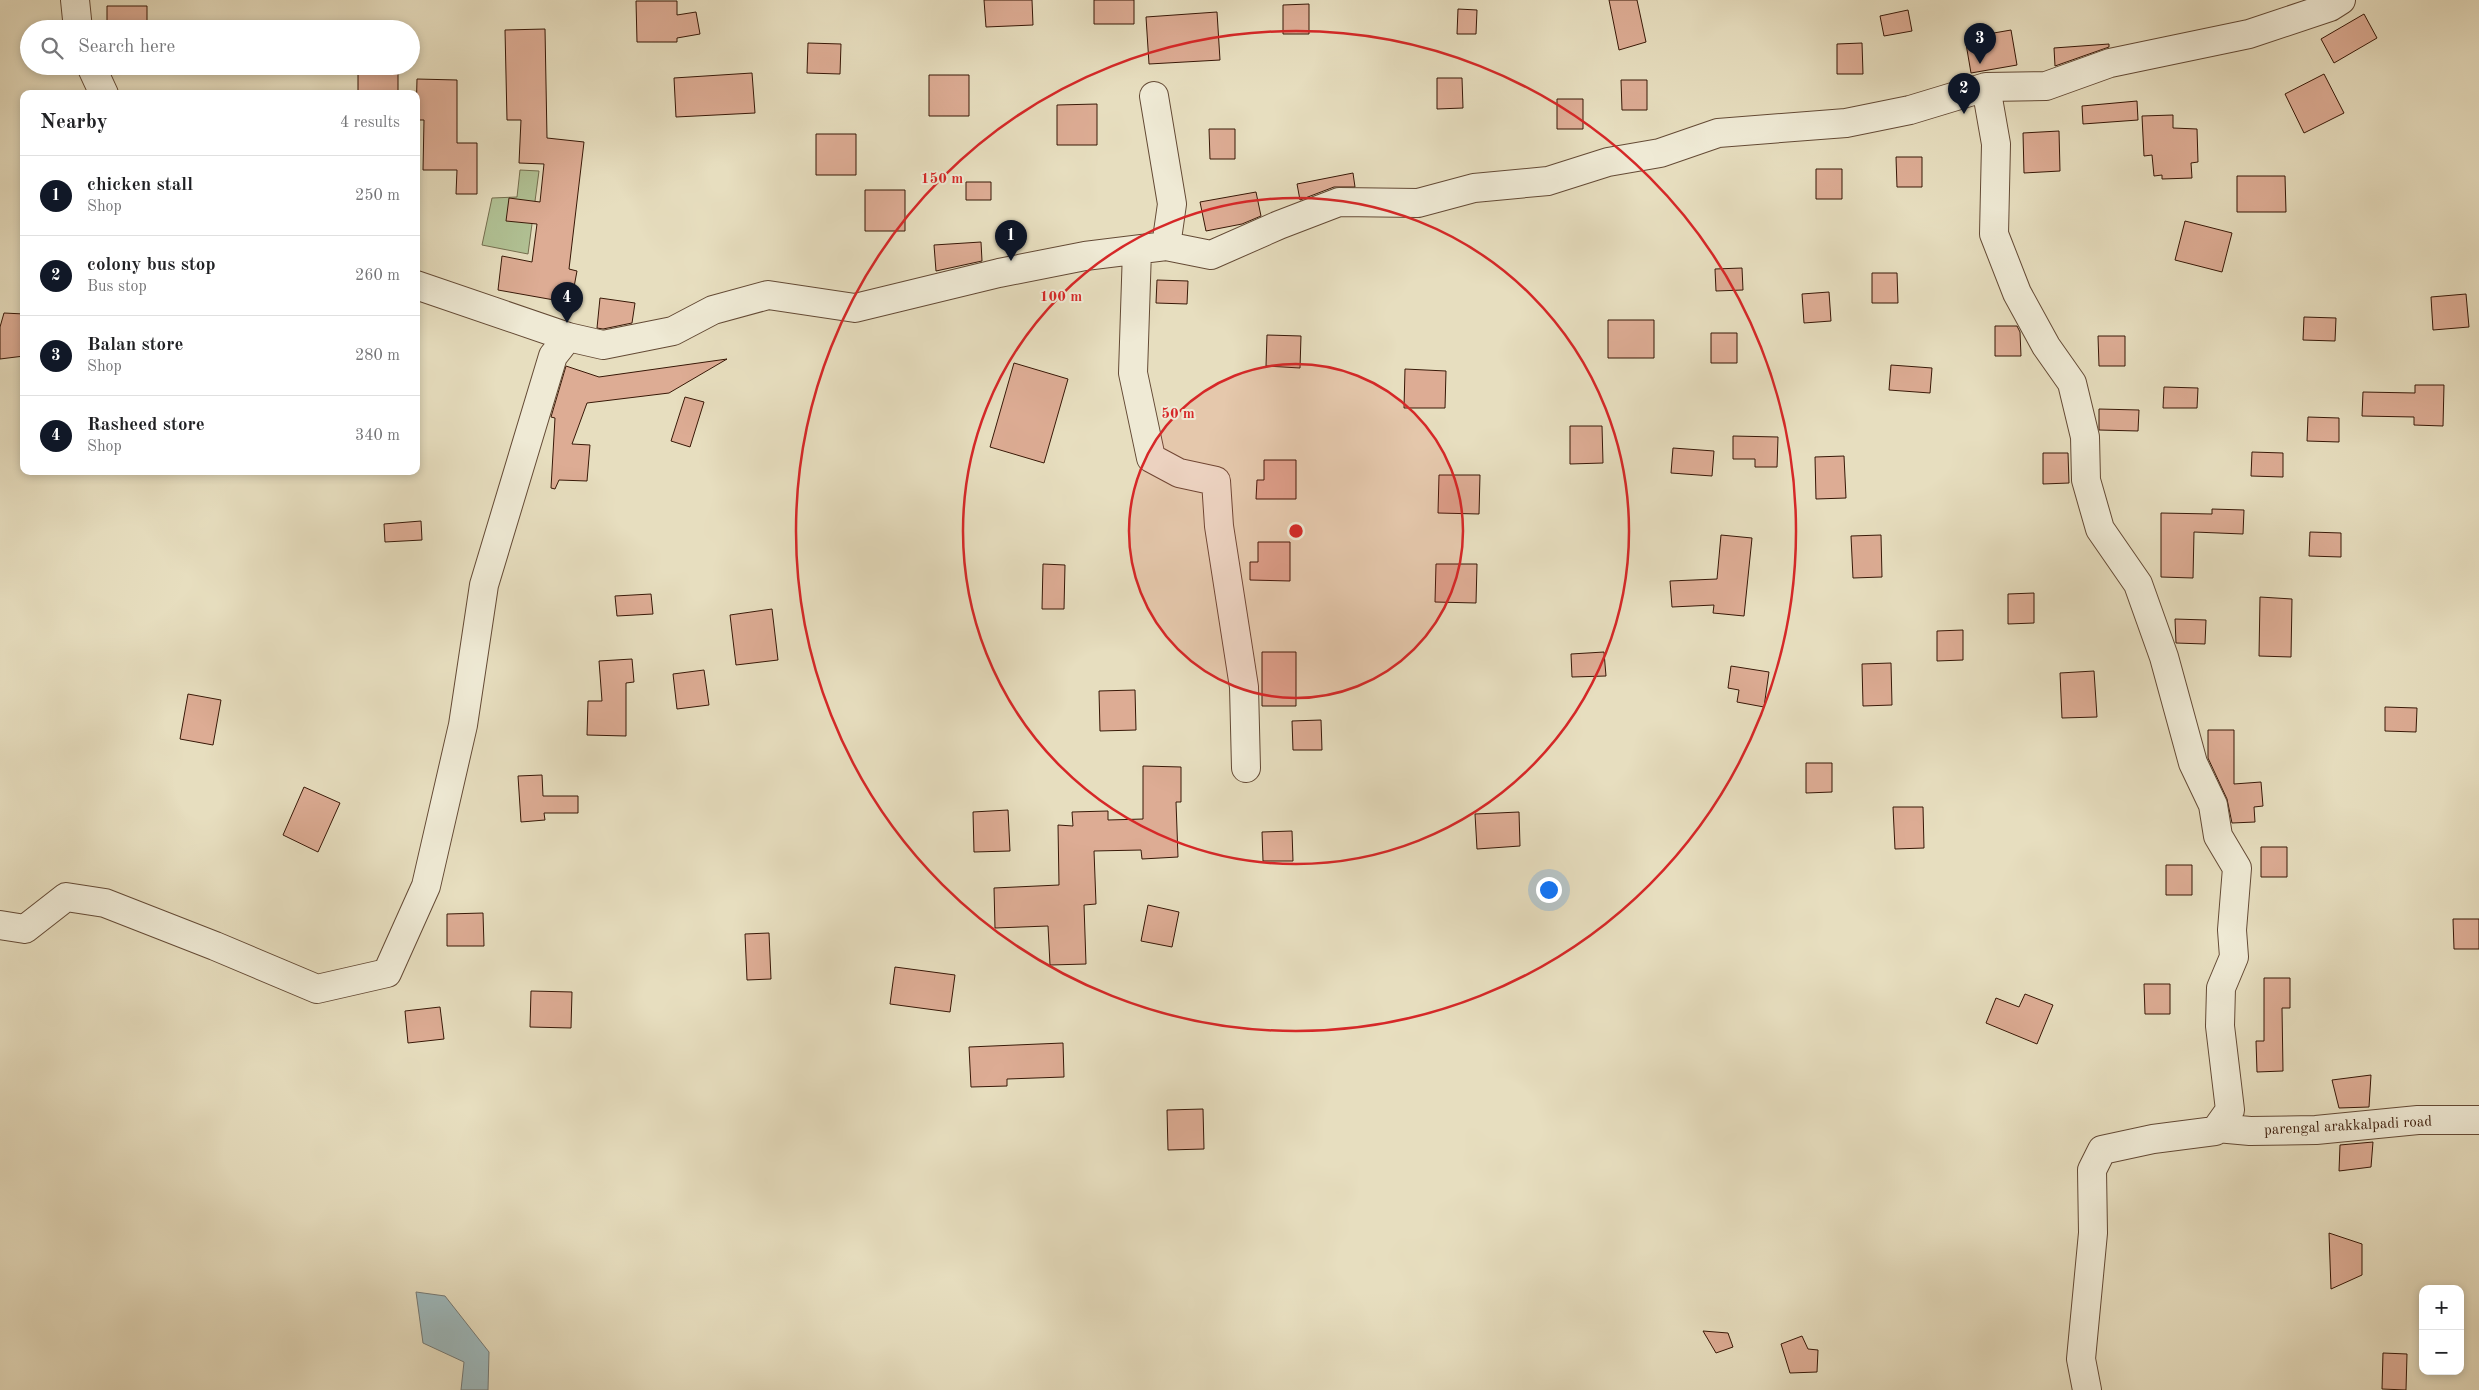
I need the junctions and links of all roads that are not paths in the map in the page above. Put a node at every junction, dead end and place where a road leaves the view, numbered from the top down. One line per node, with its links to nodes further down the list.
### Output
1 (75, 0): 3 (street)
2 (2341, 0): 5 (street)
3 (77, 20)
4 (95, 75): 6 (street)
5 (1986, 87): 8 (street); 15 (street)
6 (102, 90)
7 (1154, 96): 8 (street)
8 (1166, 246): 9 (street)
9 (1137, 250): 11 (street); 12 (street)
10 (420, 287): 11 (street)
11 (568, 337): 13 (street)
12 (1246, 768)
13 (0, 925)
14 (2479, 1120): 15 (street, parengal arakkalpadi road)
15 (2217, 1128): 16 (street, parengal arakkalpadi road)
16 (2087, 1390)

